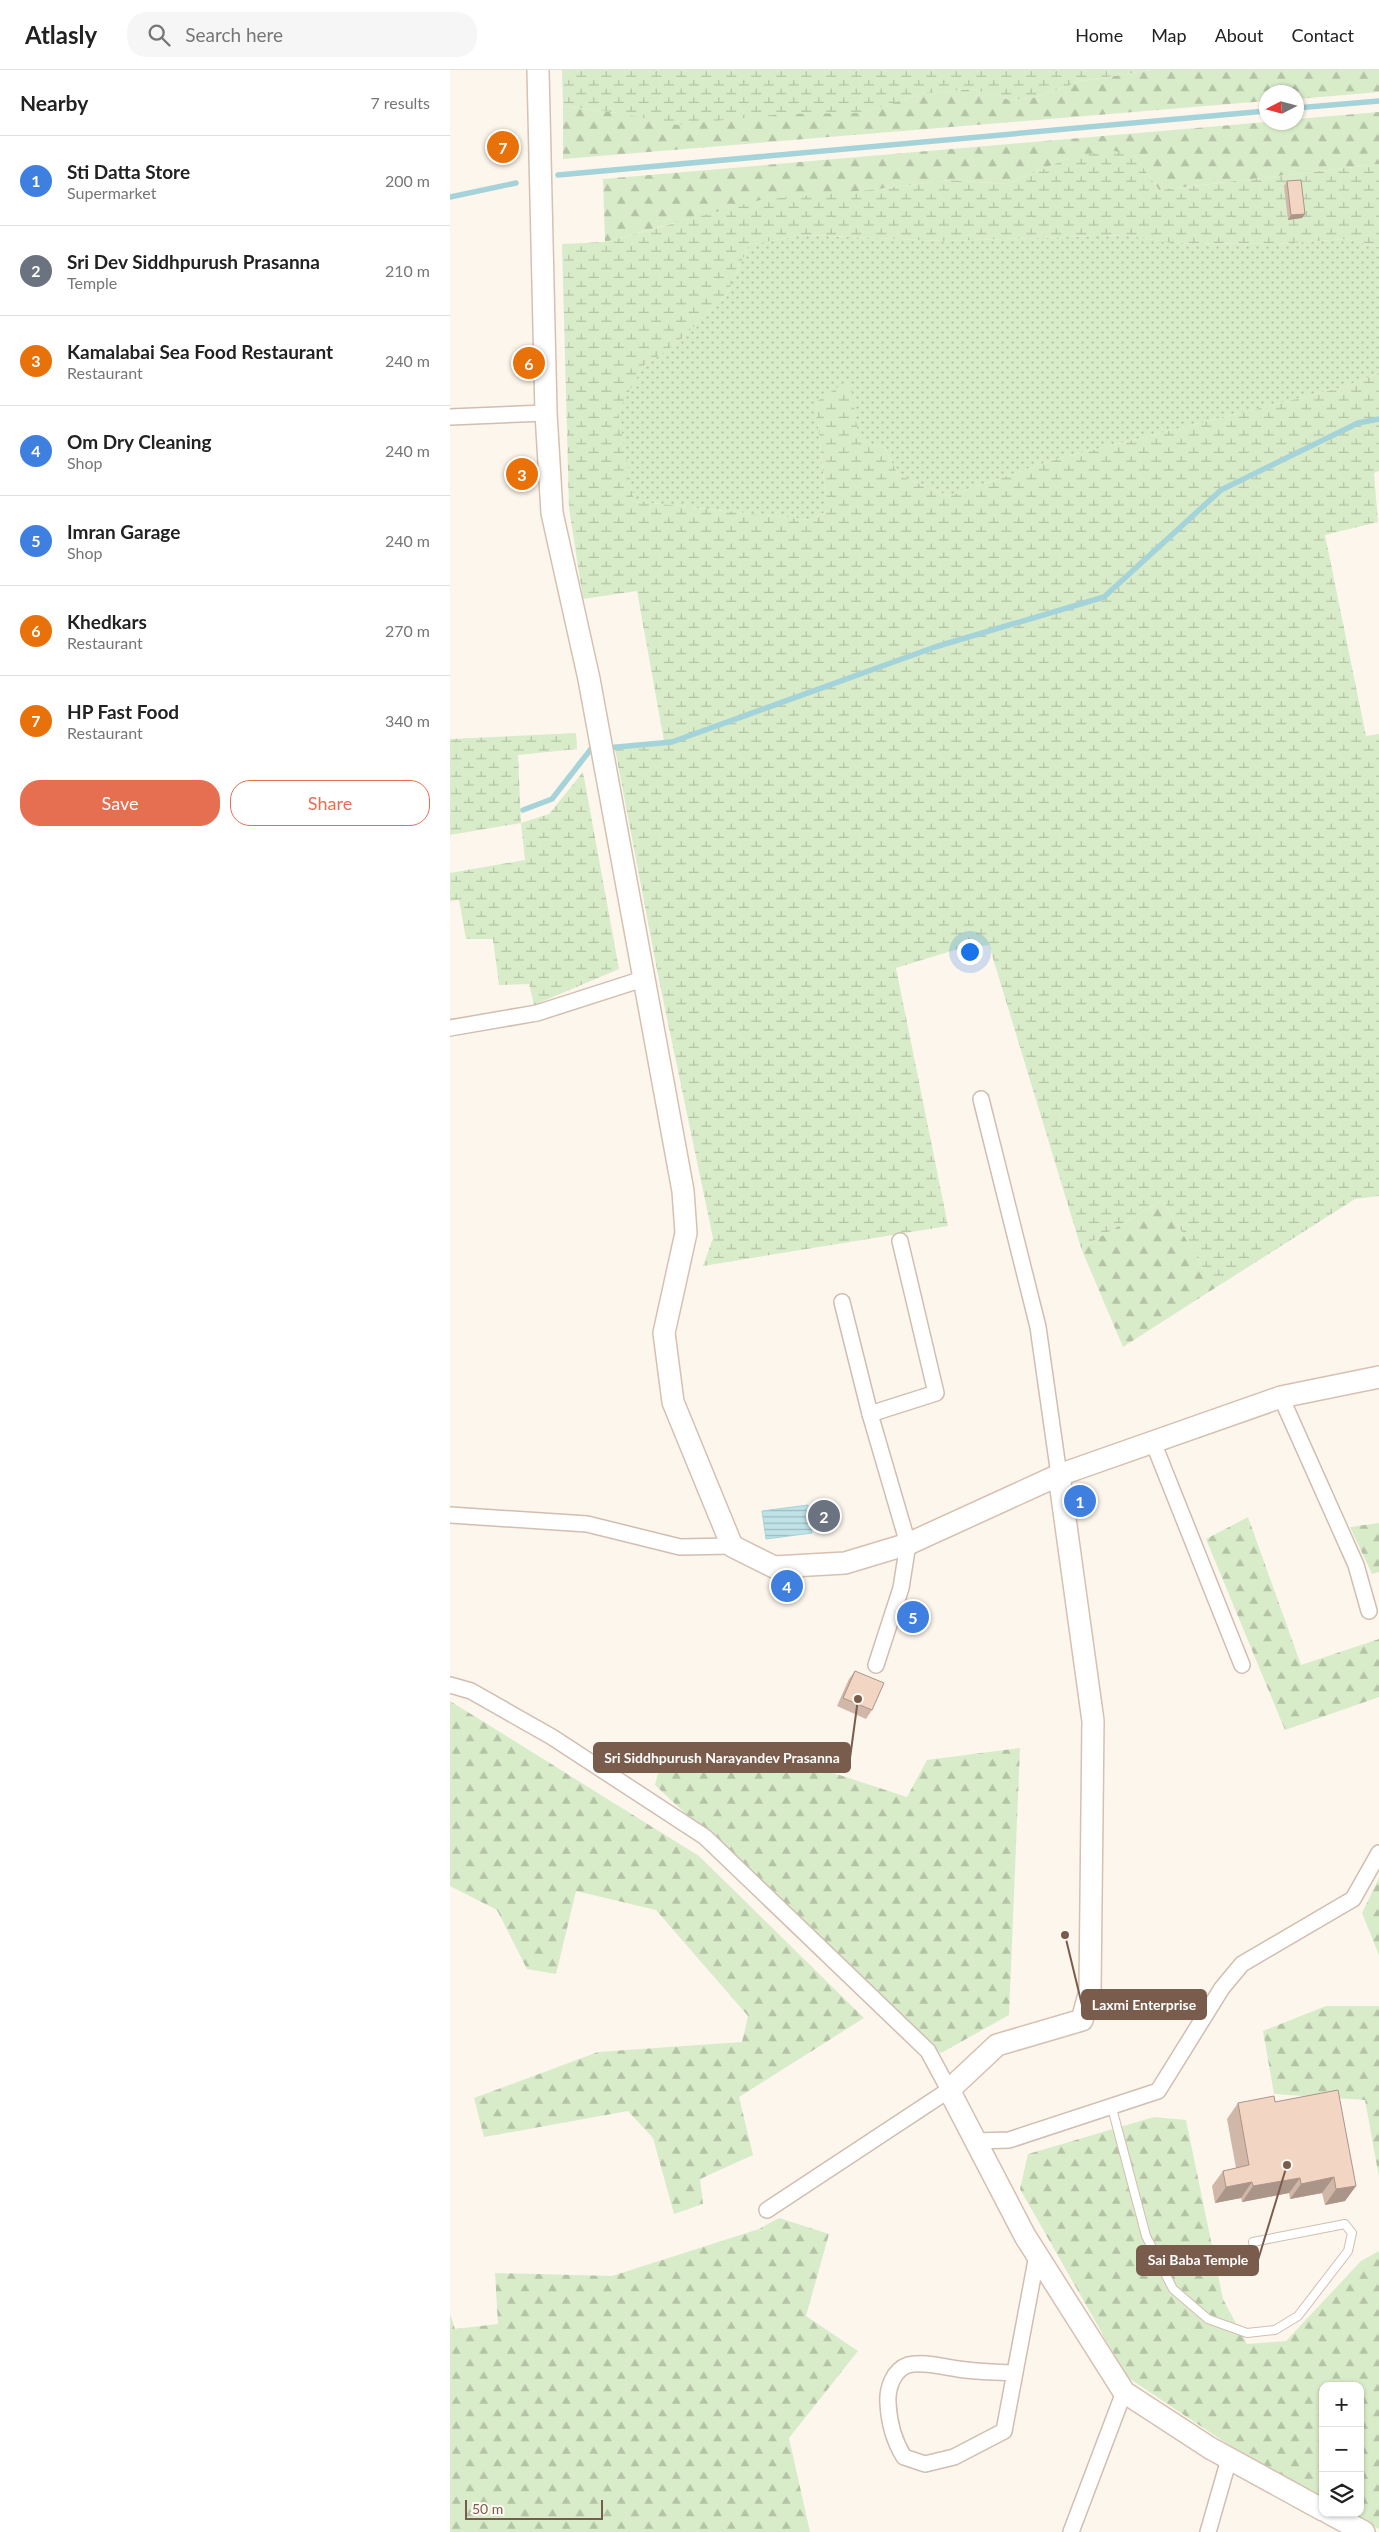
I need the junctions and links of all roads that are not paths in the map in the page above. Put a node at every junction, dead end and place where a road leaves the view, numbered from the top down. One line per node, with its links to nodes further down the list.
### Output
1 (538, 70): 2 (street)
2 (546, 413): 3 (street); 4 (street)
3 (450, 417)
4 (646, 978): 5 (street); 16 (street)
5 (450, 1028)
6 (981, 1099): 13 (street)
7 (900, 1241): 11 (street)
8 (842, 1302): 11 (street)
9 (1379, 1377): 10 (street)
10 (1281, 1397): 12 (street); 17 (street)
11 (870, 1414): 15 (street)
12 (1153, 1442): 13 (street); 19 (street)
13 (1058, 1475): 15 (street); 22 (street)
14 (450, 1515): 16 (street)
15 (908, 1544): 16 (street); 18 (street)
16 (732, 1546)
17 (1369, 1611)
18 (876, 1665)
19 (1242, 1665)
20 (450, 1685): 22 (street)
21 (1379, 1853): 23 (street)
22 (949, 2090): 24 (street); 25 (street)
23 (1112, 2108): 24 (street); 26 (lane)
24 (976, 2141): 27 (street)
25 (766, 2210)
26 (1253, 2242)
27 (1037, 2255): 28 (street); 29 (street)
28 (1015, 2374): 28 (street)
29 (1124, 2392): 30 (street); 33 (street)
30 (1229, 2459): 31 (street); 34 (street)
31 (1319, 2508)
32 (1337, 2517): 35 (street)
33 (1072, 2532)
34 (1208, 2532)
35 (1364, 2532)

